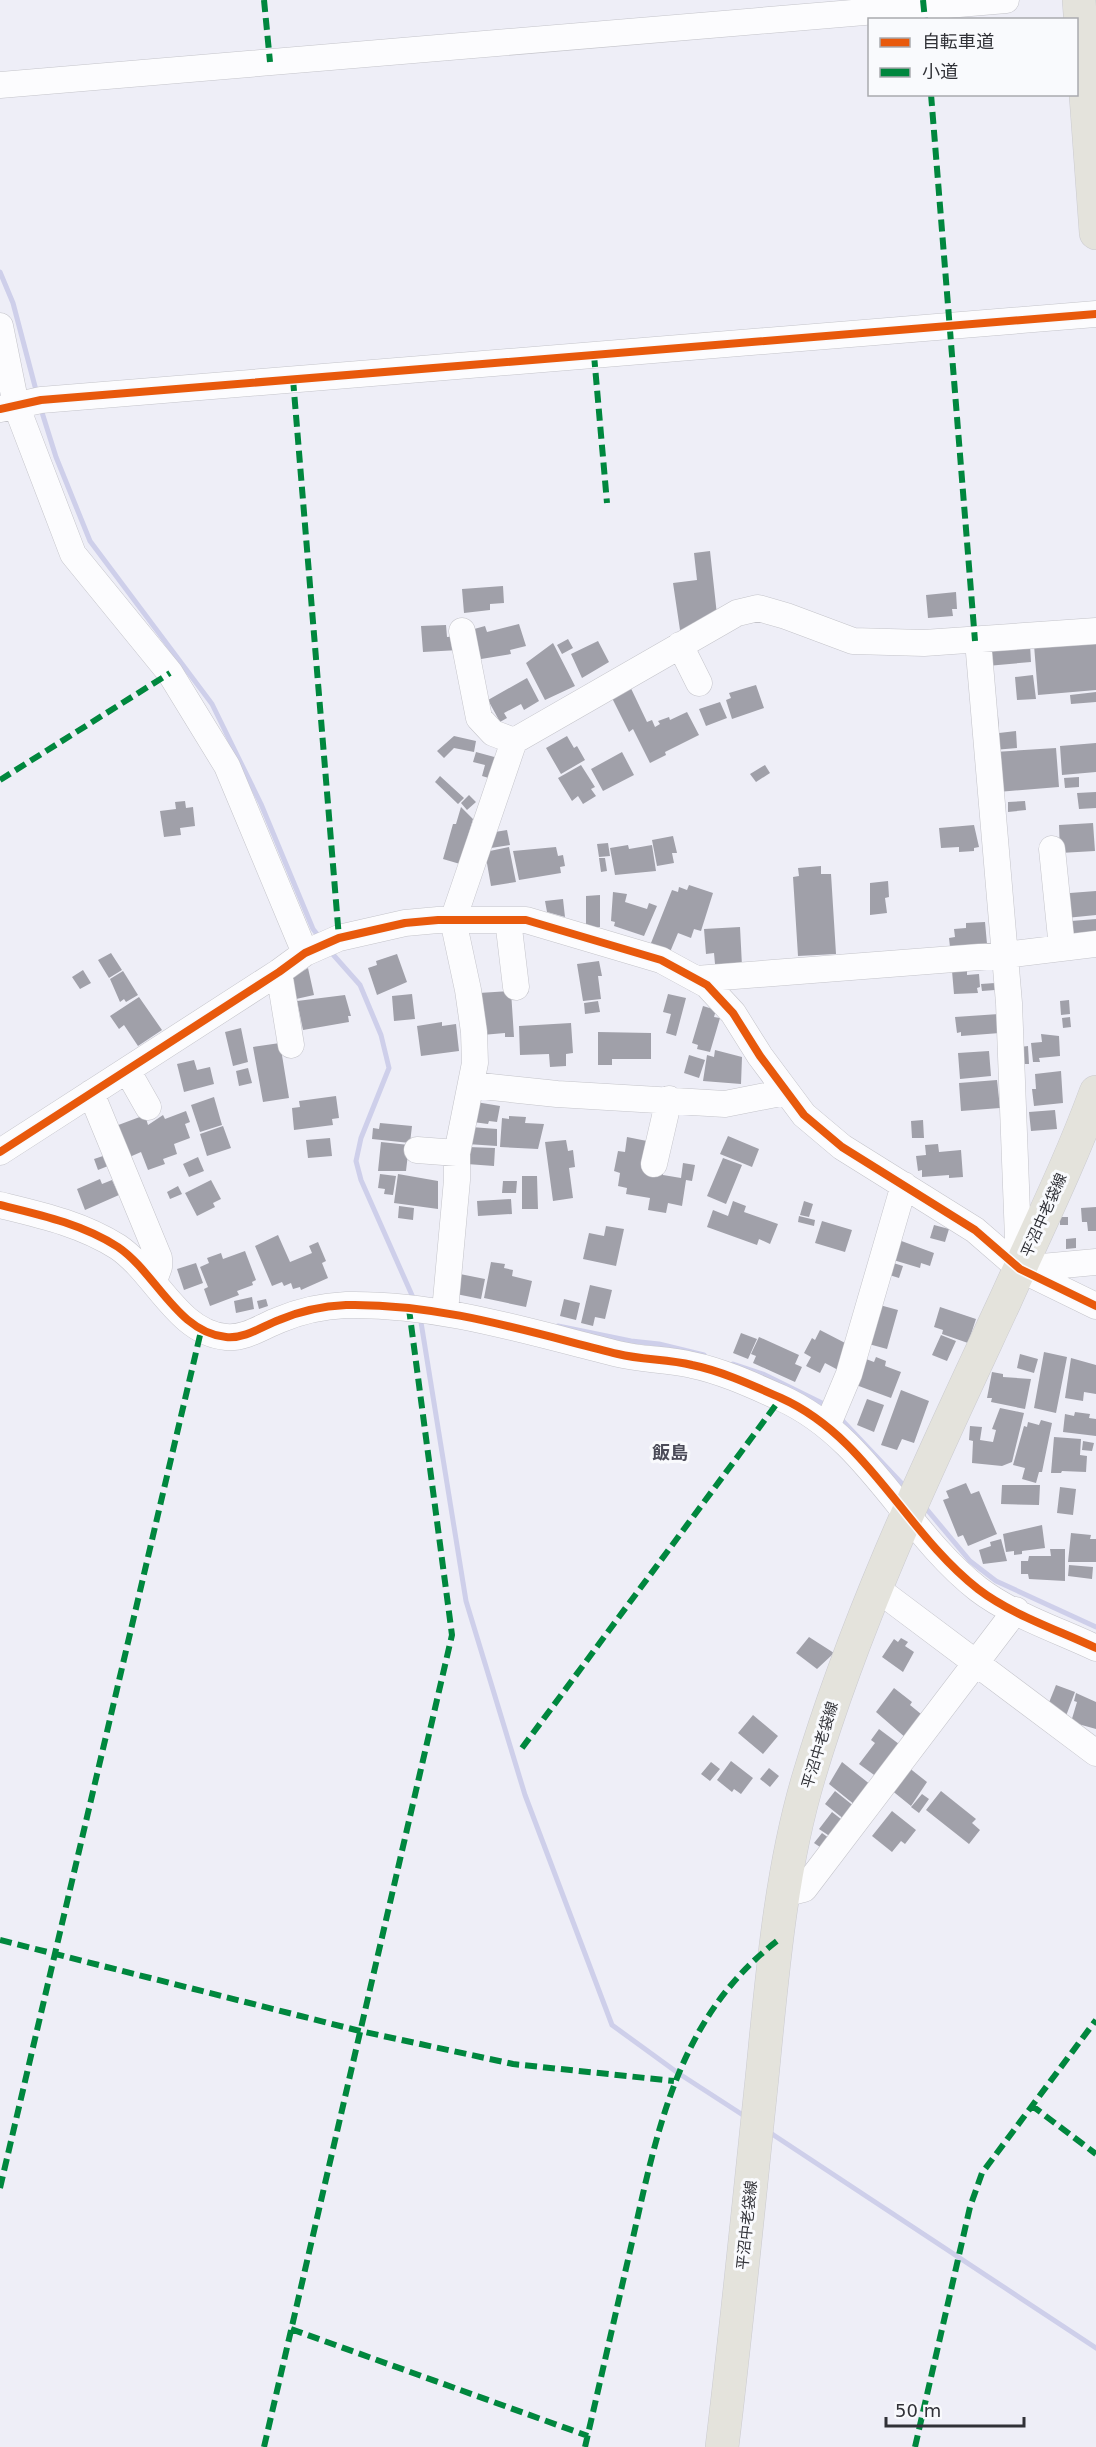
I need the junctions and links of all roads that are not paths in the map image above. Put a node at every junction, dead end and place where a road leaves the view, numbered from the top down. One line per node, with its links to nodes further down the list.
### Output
1 (1006, 0): 3 (street)
2 (1078, 0): 4 (main road)
3 (0, 85)
4 (1096, 233)
5 (1096, 314): 7 (street)
6 (0, 326): 7 (street)
7 (8, 407): 19 (street)
8 (1096, 631): 10 (street)
9 (462, 632): 13 (street)
10 (978, 641): 11 (street); 20 (street)
11 (680, 645): 12 (street); 13 (street)
12 (699, 683)
13 (514, 741): 15 (street)
14 (1052, 849): 18 (street)
15 (453, 920): 16 (street); 19 (street); 26 (street)
16 (507, 921): 22 (street); 23 (street)
17 (1096, 944): 18 (street)
18 (1062, 948): 20 (street)
19 (305, 953): 21 (street)
20 (1005, 955): 22 (street); 39 (street)
21 (279, 972): 24 (street); 25 (street)
22 (696, 979): 27 (street)
23 (516, 987)
24 (291, 1045)
25 (127, 1070): 29 (street); 31 (street)
26 (472, 1085): 30 (street); 34 (street)
27 (786, 1092): 30 (street); 36 (street)
28 (1096, 1092): 39 (main road, 平沼中老袋線)
29 (91, 1093): 33 (street); 40 (street)
30 (669, 1099): 35 (street)
31 (148, 1107)
32 (417, 1150): 34 (street)
33 (0, 1152)
34 (457, 1153): 42 (street)
35 (654, 1164)
36 (904, 1185): 39 (street); 43 (street)
37 (0, 1205): 40 (street)
38 (1096, 1262): 39 (street)
39 (1020, 1269): 41 (street); 44 (main road, 平沼中老袋線)
40 (154, 1281): 42 (street)
41 (1096, 1306)
42 (445, 1311): 43 (street)
43 (828, 1424): 44 (street)
44 (907, 1514): 45 (main road, 平沼中老袋線); 46 (street)
45 (876, 1588): 48 (street); 50 (main road, 平沼中老袋線)
46 (1016, 1610): 47 (street); 48 (street)
47 (1096, 1648)
48 (976, 1664): 49 (street); 50 (street)
49 (1096, 1753)
50 (784, 1894): 51 (main road, 平沼中老袋線)
51 (722, 2447)

